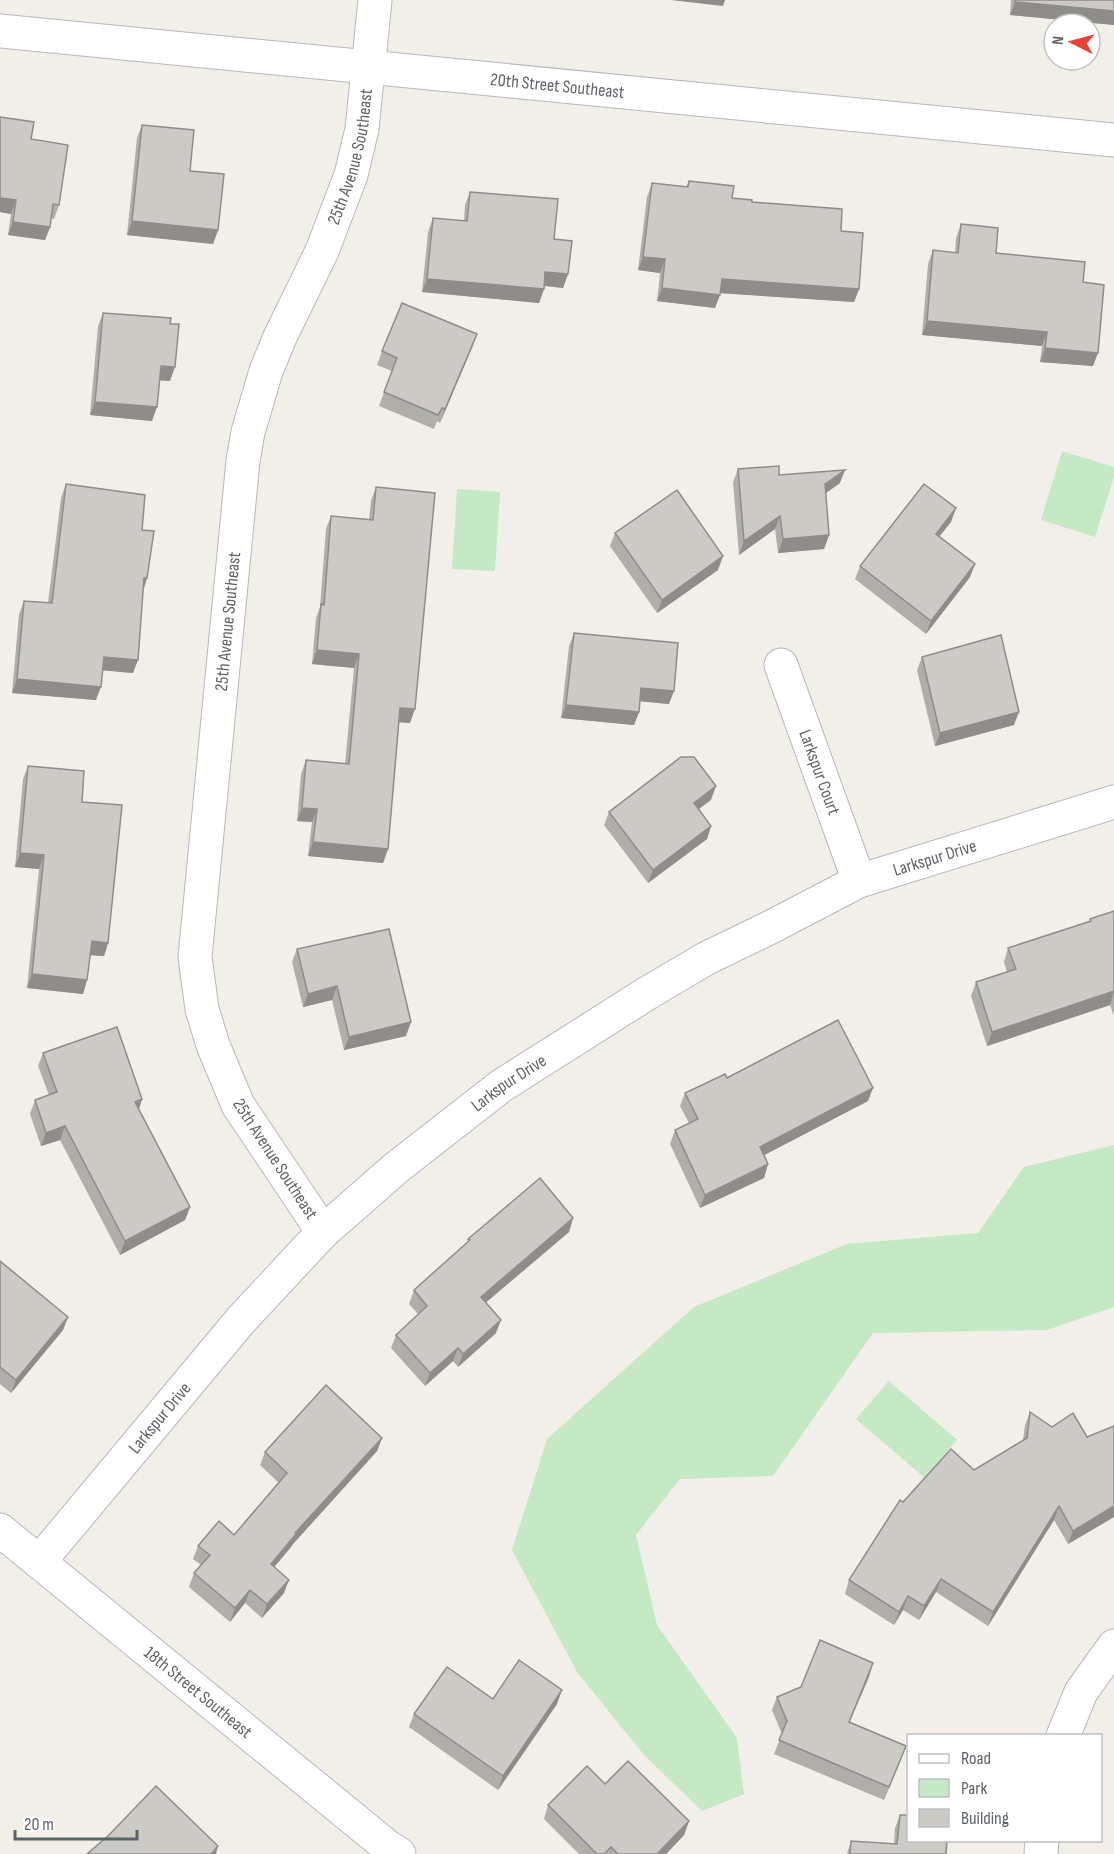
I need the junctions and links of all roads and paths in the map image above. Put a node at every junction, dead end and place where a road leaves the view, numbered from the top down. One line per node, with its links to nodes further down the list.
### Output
1 (375, 0): 3 (street, 25th Avenue Southeast)
2 (0, 31): 3 (street, 20th Street Southeast)
3 (368, 67): 4 (street, 20th Street Southeast); 8 (street, 25th Avenue Southeast)
4 (1114, 140)
5 (781, 665): 7 (street, Larkspur Court)
6 (1114, 802): 7 (street, Larkspur Drive)
7 (859, 881): 8 (street, Larkspur Drive)
8 (322, 1232): 10 (street, Larkspur Drive)
9 (0, 1530): 10 (street, 18th Street Southeast)
10 (39, 1562): 13 (street, 18th Street Southeast)
11 (1114, 1646): 12 (street)
12 (1064, 1734)
13 (390, 1852)

